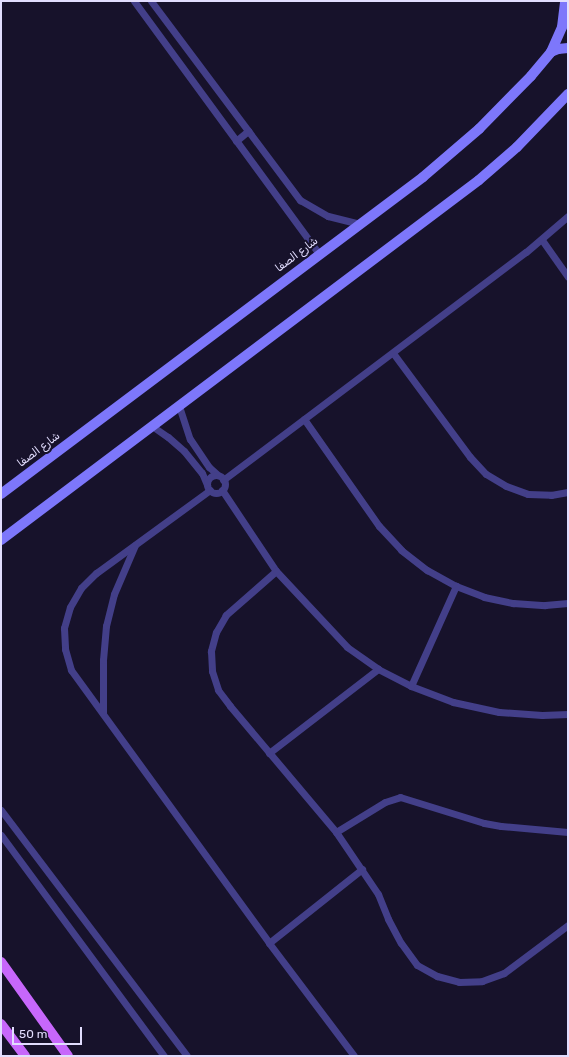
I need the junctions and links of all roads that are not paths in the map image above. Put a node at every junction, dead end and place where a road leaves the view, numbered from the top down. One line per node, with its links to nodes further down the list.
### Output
1 (134, 1): 5 (street)
2 (151, 1): 4 (street)
3 (565, 1): 7 (street, شارع الصفا)
4 (168, 24): 5 (street); 9 (street)
5 (157, 32): 10 (street)
6 (568, 48): 7 (street)
7 (551, 52): 12 (street, شارع الصفا)
8 (568, 94): 17 (street)
9 (248, 131): 10 (street); 12 (street)
10 (236, 141): 14 (street)
11 (568, 216): 13 (street)
12 (360, 224): 14 (street, شارع الصفا)
13 (542, 240): 15 (street); 16 (street)
14 (319, 254): 24 (street, شارع الصفا)
15 (568, 277)
16 (392, 353): 18 (street); 23 (street)
17 (179, 406): 19 (street); 20 (street)
18 (304, 419): 20 (street); 28 (street)
19 (152, 426): 21 (street); 25 (street)
20 (221, 478): 21 (street); 22 (street)
21 (208, 487): 22 (street); 26 (street)
22 (222, 490): 27 (street)
23 (568, 492)
24 (1, 494)
25 (1, 540)
26 (136, 544): 32 (street); 32 (street)
27 (276, 571): 30 (street); 34 (street)
28 (456, 586): 29 (street); 31 (street)
29 (568, 603)
30 (378, 669): 31 (street); 34 (street)
31 (411, 686): 33 (street)
32 (103, 714): 41 (street)
33 (568, 714)
34 (269, 753): 36 (street)
35 (1, 810): 47 (street)
36 (336, 832): 37 (street); 39 (street)
37 (568, 832)
38 (1, 835): 46 (street)
39 (362, 869): 40 (street); 41 (street)
40 (568, 925)
41 (269, 943): 48 (street)
42 (1, 962): 45 (main road)
43 (1, 1024): 44 (main road)
44 (26, 1056)
45 (68, 1056)
46 (164, 1056)
47 (187, 1056)
48 (354, 1056)

